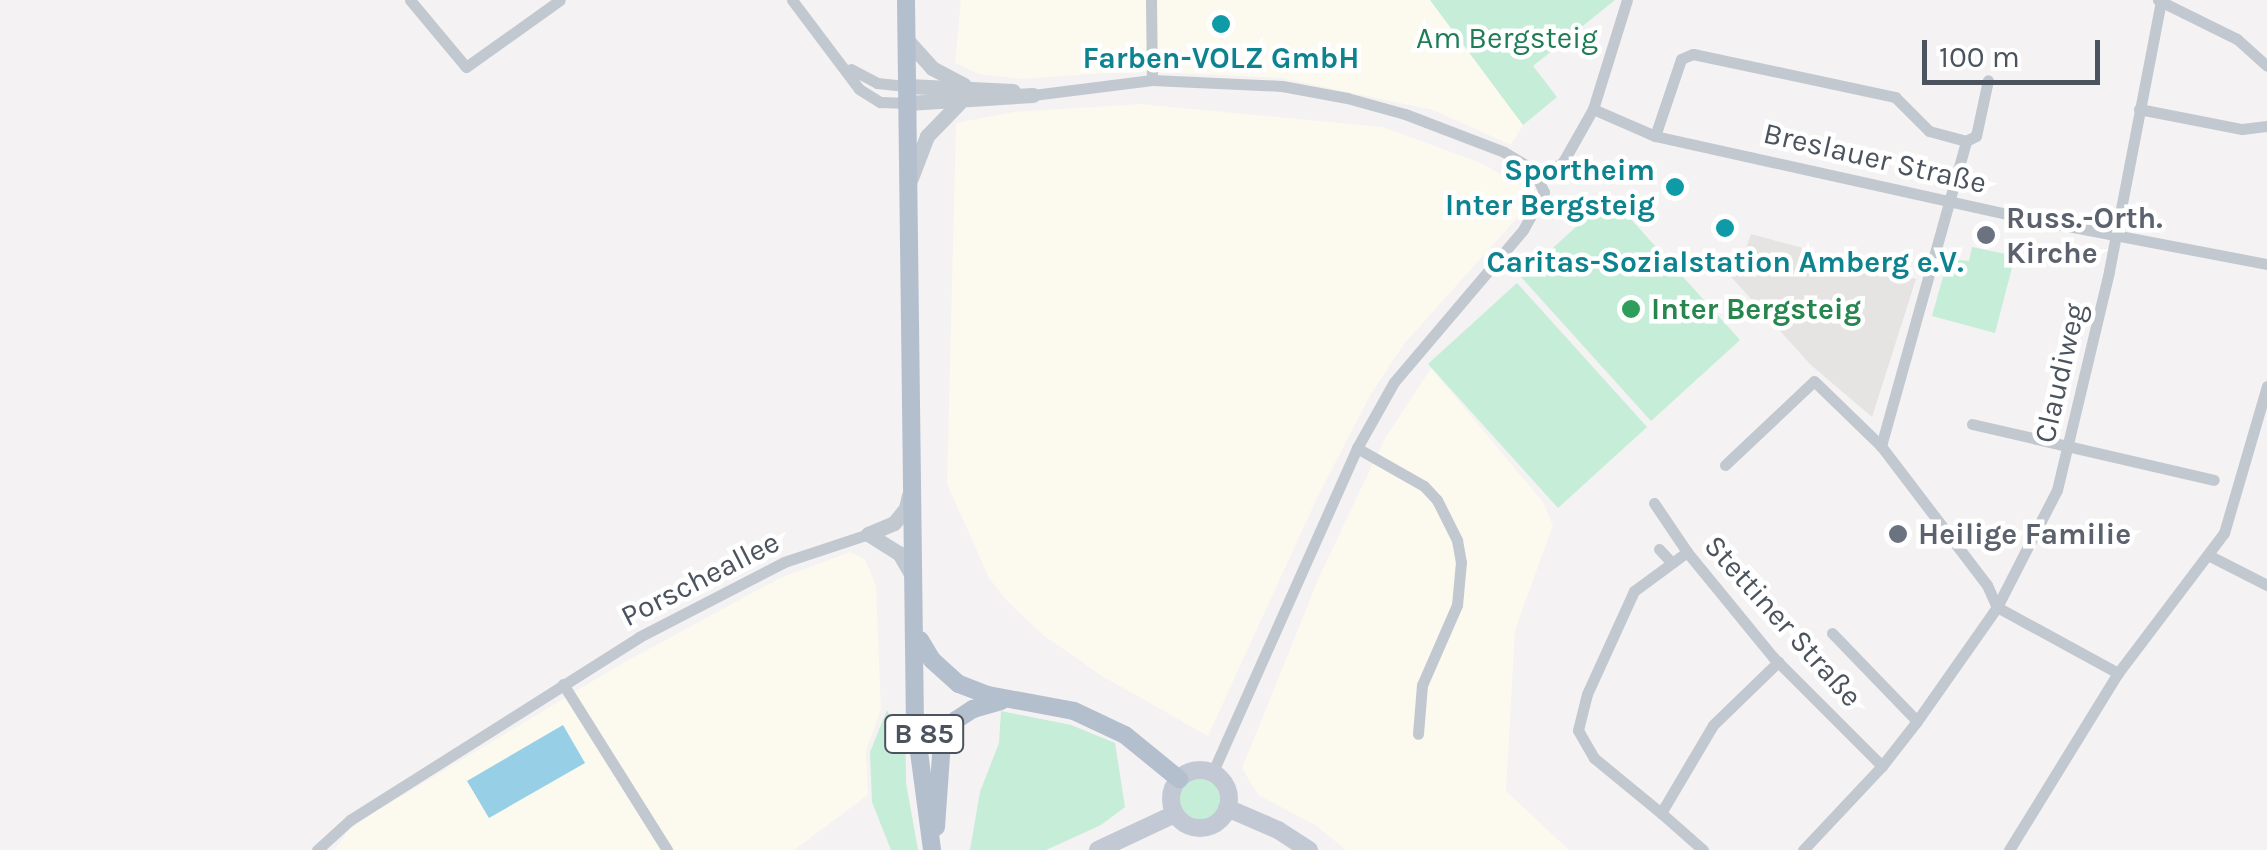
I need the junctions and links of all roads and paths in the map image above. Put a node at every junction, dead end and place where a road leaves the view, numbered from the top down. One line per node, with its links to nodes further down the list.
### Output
1 (410, 0): 6 (street)
2 (792, 0): 13 (street)
3 (906, 0): 8 (main road, B 85)
4 (1152, 0): 10 (street)
5 (1627, 0): 16 (street)
6 (557, 1)
7 (2159, 1): 9 (street); 17 (street, Claudiweg)
8 (907, 40): 12 (street); 13 (main road, B 85)
9 (2267, 66)
10 (1152, 80): 14 (street); 21 (street)
11 (1988, 80): 20 (street)
12 (972, 89): 13 (street); 14 (street)
13 (908, 94): 15 (street); 22 (main road, B 85)
14 (1034, 95): 15 (street)
15 (959, 103): 22 (street)
16 (1593, 108): 19 (street, Breslauer Straße); 21 (street)
17 (2140, 110): 18 (street); 24 (street, Claudiweg)
18 (2267, 126)
19 (1656, 136): 20 (street); 23 (street, Breslauer Straße)
20 (1966, 141): 23 (street)
21 (1540, 178): 30 (street)
22 (910, 182): 32 (main road, B 85)
23 (1950, 202): 24 (street, Breslauer Straße); 28 (street)
24 (2117, 233): 25 (street, Breslauer Straße); 29 (street, Claudiweg)
25 (2267, 264)
26 (2267, 386): 38 (street)
27 (1972, 424): 29 (street)
28 (1881, 446): 31 (street); 42 (street)
29 (2070, 447): 33 (street); 42 (street, Claudiweg)
30 (1357, 448): 50 (street); 52 (street)
31 (1725, 464)
32 (913, 475): 35 (street); 40 (main road, B 85)
33 (2214, 480)
34 (1654, 503): 37 (street, Stettiner Straße)
35 (868, 534): 40 (street); 47 (street, Porscheallee)
36 (1658, 548): 39 (street)
37 (1687, 552): 39 (street); 45 (street, Stettiner Straße)
38 (2210, 556): 41 (street); 46 (street)
39 (1672, 563): 55 (street)
40 (914, 584): 44 (main road, B 85); 60 (main road, B 85)
41 (2267, 585)
42 (1996, 606): 46 (street); 49 (street, Claudiweg)
43 (1832, 633): 49 (street)
44 (920, 640): 48 (main road); 57 (main road, B 85)
45 (1778, 662): 51 (street, Stettiner Straße); 55 (street)
46 (2118, 673): 66 (street)
47 (563, 684): 58 (street, Porscheallee); 59 (street)
48 (1016, 698): 53 (main road); 57 (main road)
49 (1917, 721): 51 (street, Claudiweg)
50 (1418, 734)
51 (1882, 766): 65 (street, Claudiweg)
52 (1212, 773): 53 (main road); 54 (main road)
53 (1179, 779): 56 (main road)
54 (1227, 808): 56 (main road); 63 (main road)
55 (1661, 813): 64 (street)
56 (1175, 814): 62 (main road)
57 (936, 827): 61 (main road, B 85)
58 (317, 850)
59 (667, 850)
60 (932, 850)
61 (940, 850)
62 (1098, 850)
63 (1309, 850)
64 (1703, 850)
65 (1803, 850)
66 (2009, 850)

